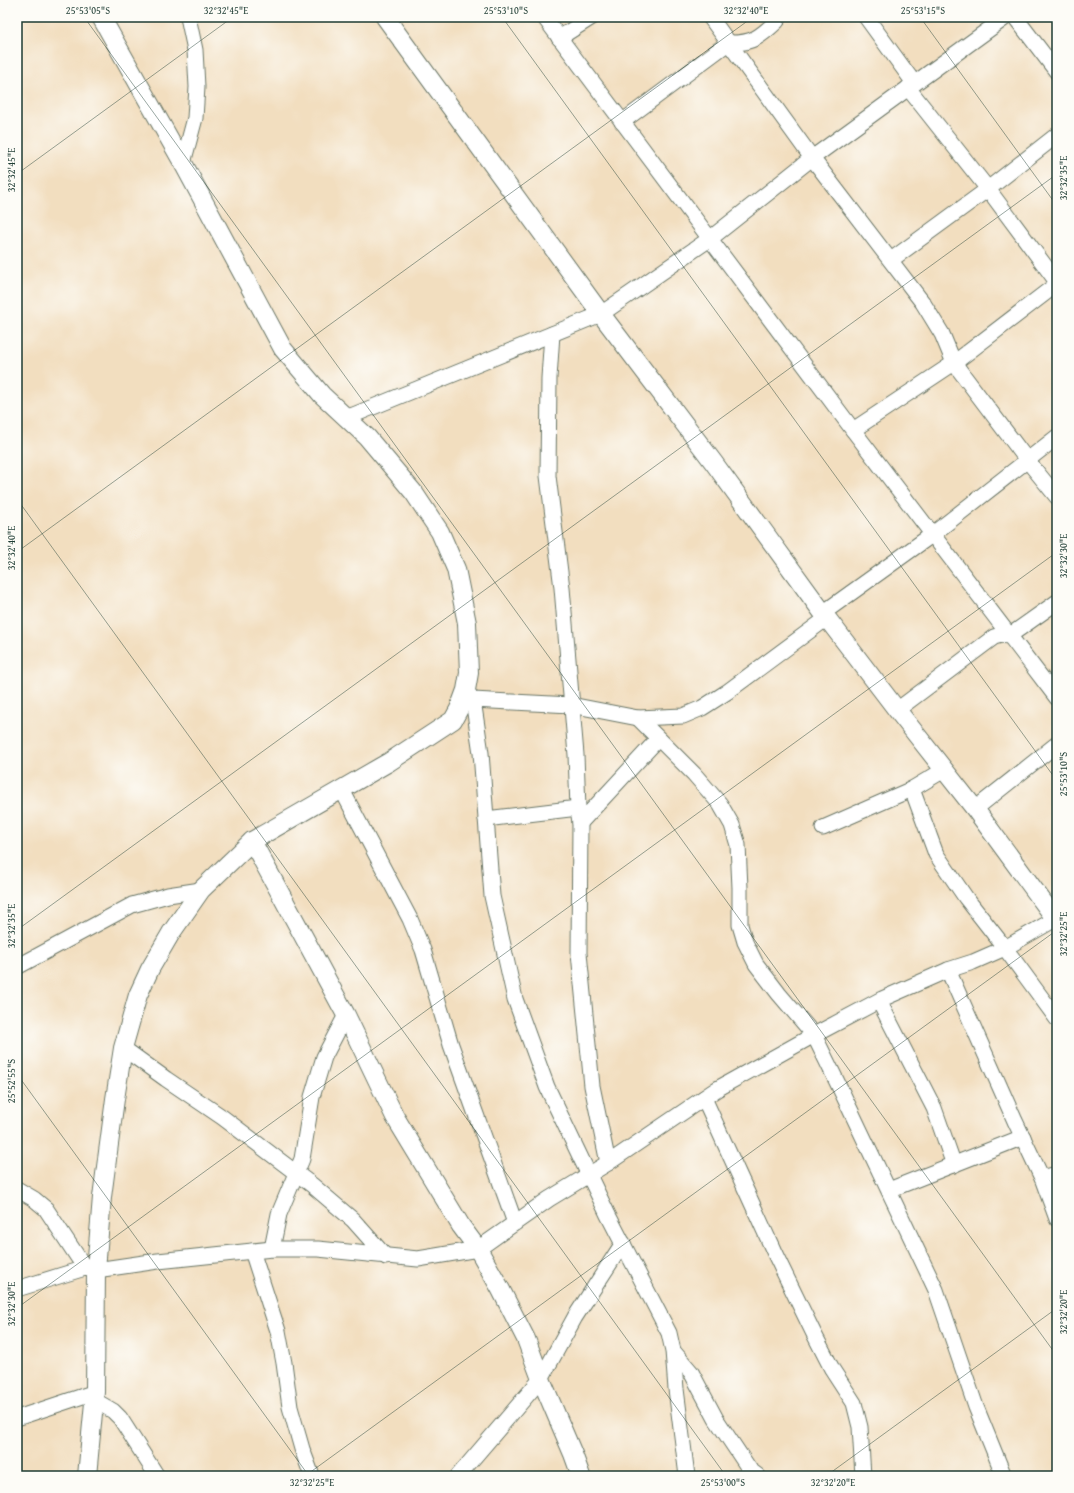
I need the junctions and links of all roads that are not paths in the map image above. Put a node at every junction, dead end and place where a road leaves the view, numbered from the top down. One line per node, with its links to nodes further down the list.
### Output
1 (101, 17): 18 (street)
2 (188, 17): 18 (street)
3 (385, 17): 23 (street)
4 (544, 17): 11 (street)
5 (592, 17): 11 (street)
6 (710, 17): 12 (street)
7 (778, 17): 12 (street)
8 (866, 17): 14 (street)
9 (1006, 17): 14 (street)
10 (1015, 17): 13 (street)
11 (559, 38): 15 (street)
12 (728, 43): 15 (street); 17 (street)
13 (1057, 72)
14 (911, 85): 17 (street); 19 (street)
15 (622, 122): 20 (street)
16 (1057, 135): 19 (street)
17 (812, 158): 20 (street); 21 (street)
18 (183, 163): 26 (street)
19 (988, 189): 21 (street); 22 (street)
20 (711, 238): 23 (street); 27 (street)
21 (891, 260): 25 (street)
22 (1057, 283): 25 (street)
23 (601, 314): 24 (street); 33 (street)
24 (552, 334): 26 (street); 37 (street)
25 (954, 363): 27 (street); 29 (street)
26 (346, 418): 35 (street)
27 (853, 430): 31 (street)
28 (1057, 437): 29 (street)
29 (1027, 460): 30 (street); 31 (street)
30 (1057, 497)
31 (933, 534): 33 (street); 34 (street)
32 (1057, 602): 34 (street)
33 (825, 615): 38 (street); 39 (street)
34 (1009, 636): 36 (street); 38 (street)
35 (470, 695): 37 (street); 44 (street); 47 (street)
36 (1057, 698)
37 (571, 705): 39 (street); 45 (street)
38 (897, 710): 42 (street)
39 (638, 718): 40 (street)
40 (658, 739): 48 (street); 59 (street)
41 (1057, 744): 46 (street)
42 (944, 770): 43 (street); 46 (street)
43 (912, 789): 49 (street); 53 (street)
44 (342, 790): 50 (street); 72 (street)
45 (578, 808): 47 (street); 48 (street)
46 (975, 809): 52 (street)
47 (486, 819): 67 (street)
48 (580, 823): 63 (street)
49 (823, 828)
50 (252, 840): 51 (street); 57 (street)
51 (201, 890): 54 (street); 60 (street)
52 (1057, 919): 53 (street)
53 (1005, 948): 55 (street); 58 (street)
54 (17, 967)
55 (948, 970): 56 (street); 62 (street)
56 (879, 1001): 59 (street); 64 (street)
57 (346, 1015): 65 (street); 75 (street)
58 (1057, 1019)
59 (814, 1035): 61 (street); 70 (street)
60 (123, 1048): 65 (street); 78 (street)
61 (704, 1098): 63 (street); 91 (street)
62 (1023, 1137): 64 (street); 68 (street)
63 (608, 1163): 67 (street)
64 (954, 1164): 70 (street)
65 (296, 1173): 74 (street); 77 (street)
66 (1057, 1174): 68 (street)
67 (589, 1175): 72 (street); 73 (street)
68 (1042, 1178): 71 (street)
69 (17, 1188): 78 (street)
70 (889, 1190): 92 (street)
71 (1057, 1219)
72 (515, 1223): 75 (street)
73 (623, 1243): 80 (street); 81 (street)
74 (272, 1249): 76 (street); 77 (street)
75 (478, 1249): 77 (street); 81 (street)
76 (252, 1251): 78 (street); 86 (street)
77 (386, 1257)
78 (90, 1269): 79 (street); 82 (street)
79 (17, 1289)
80 (673, 1351): 89 (street); 90 (street)
81 (541, 1379): 87 (street); 88 (street)
82 (94, 1396): 83 (street); 84 (street); 85 (street)
83 (17, 1418)
84 (87, 1476)
85 (157, 1476)
86 (312, 1476)
87 (458, 1476)
88 (581, 1476)
89 (687, 1476)
90 (758, 1476)
91 (863, 1476)
92 (1004, 1476)

